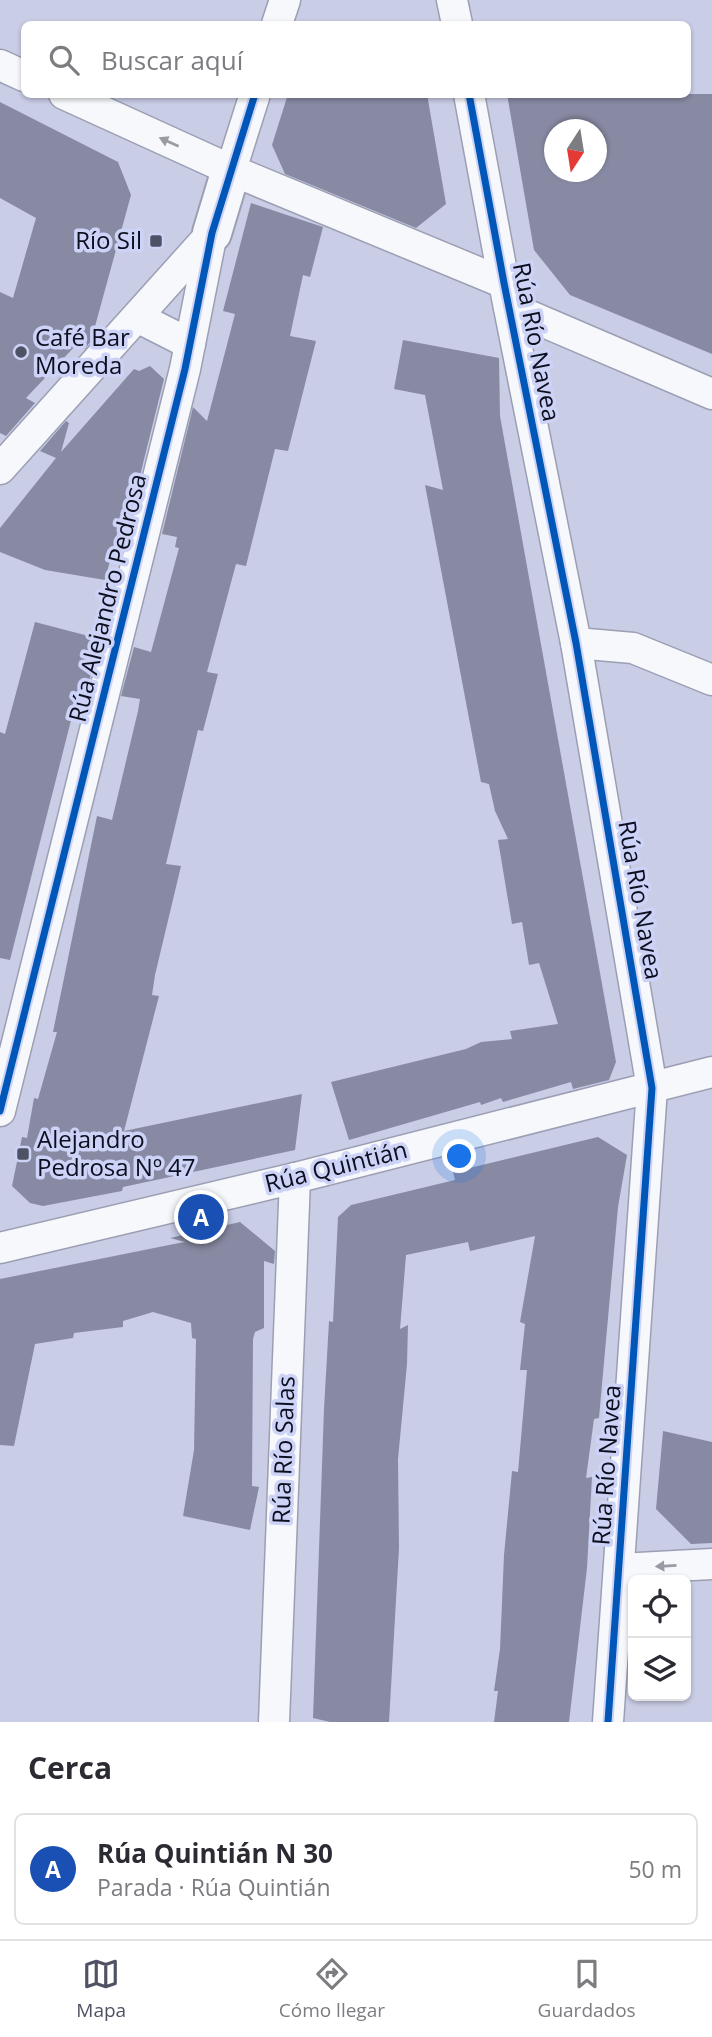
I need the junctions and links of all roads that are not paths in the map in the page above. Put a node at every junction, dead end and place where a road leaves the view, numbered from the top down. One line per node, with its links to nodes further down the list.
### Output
1 (285, 0): 3 (street)
2 (452, 0): 4 (street)
3 (278, 21)
4 (456, 21)
5 (0, 65): 6 (street)
6 (21, 75)
7 (73, 98): 10 (street, one-way to 7)
8 (254, 98): 10 (street, Rúa Alejandro Pedrosa)
9 (471, 98): 12 (street, Rúa Río Navea)
10 (231, 170): 11 (street, Rúa Alejandro Pedrosa); 12 (street)
11 (212, 233): 13 (street); 14 (street, Rúa Alejandro Pedrosa)
12 (506, 295): 15 (street); 17 (street, Rúa Río Navea)
13 (137, 317): 14 (street); 16 (street)
14 (190, 344): 21 (street, Rúa Alejandro Pedrosa)
15 (712, 394)
16 (0, 469)
17 (576, 643): 18 (street); 20 (street, Rúa Río Navea)
18 (712, 680)
19 (712, 1072): 20 (street, Rúa Quintián)
20 (652, 1088): 22 (street, Rúa Quintián); 25 (street, Rúa Río Navea)
21 (0, 1111)
22 (295, 1178): 23 (street, Rúa Quintián); 26 (street, Rúa Río Salas)
23 (0, 1248)
24 (712, 1564): 25 (street, one-way to 25)
25 (620, 1569): 27 (street, Rúa Río Navea)
26 (274, 1722)
27 (608, 1722)

